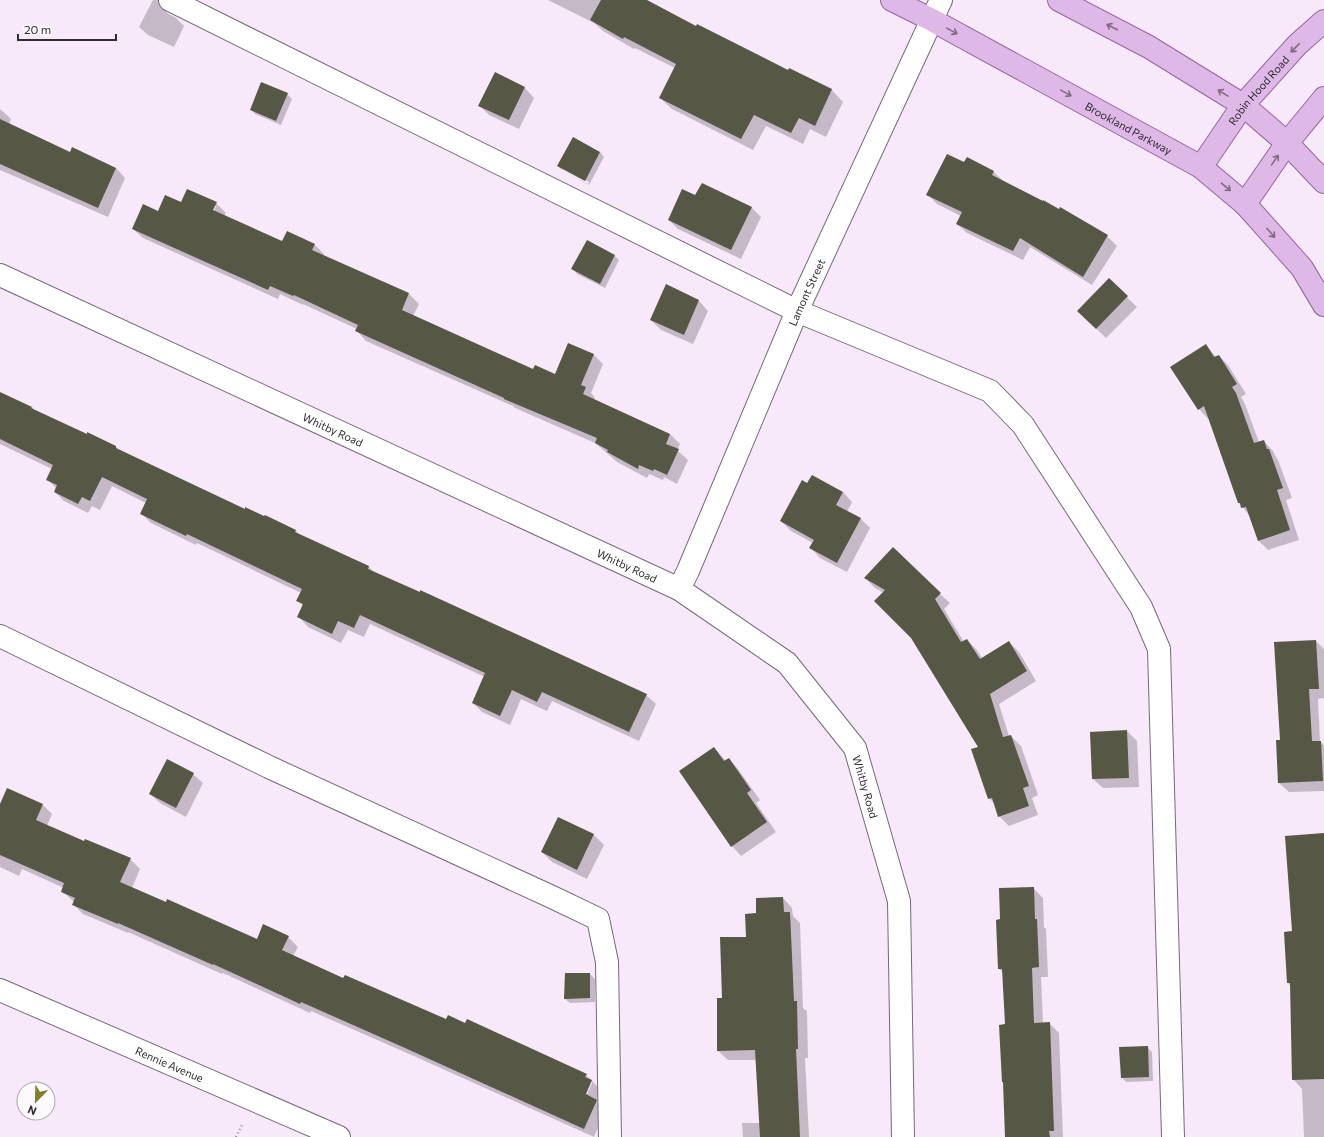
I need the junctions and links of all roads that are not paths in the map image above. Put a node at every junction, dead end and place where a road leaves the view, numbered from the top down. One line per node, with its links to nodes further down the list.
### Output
1 (170, 0): 15 (street)
2 (892, 0): 5 (main road, Brookland Parkway)
3 (941, 0): 5 (street, Lamont Street)
4 (1059, 0): 8 (main road, one-way to 4)
5 (932, 20): 10 (main road, Brookland Parkway, one-way to 10); 15 (street, Lamont Street)
6 (1324, 21): 8 (main road, Robin Hood Road, one-way to 8)
7 (1324, 98): 9 (main road)
8 (1243, 106): 9 (main road); 10 (main road, Robin Hood Road)
9 (1288, 143): 11 (main road); 12 (main road, one-way to 9)
10 (1201, 167): 12 (main road, Brookland Parkway, one-way to 12)
11 (1324, 182)
12 (1245, 204): 14 (main road, Brookland Parkway, one-way to 14)
13 (0, 274): 16 (street, Whitby Road)
14 (1324, 305)
15 (797, 311): 16 (street, Lamont Street); 22 (street)
16 (679, 589): 21 (street, Whitby Road)
17 (0, 636): 20 (street)
18 (0, 990): 19 (street, Rennie Avenue)
19 (339, 1137)
20 (610, 1137)
21 (904, 1137)
22 (1173, 1137)

